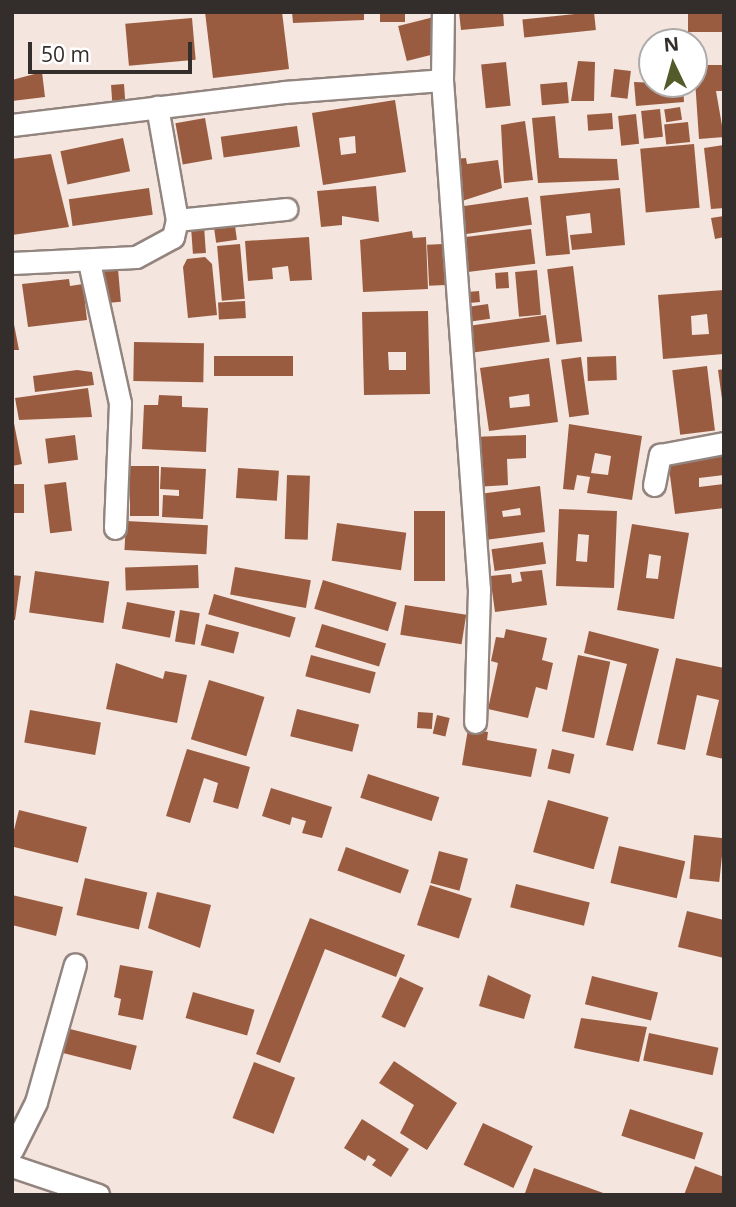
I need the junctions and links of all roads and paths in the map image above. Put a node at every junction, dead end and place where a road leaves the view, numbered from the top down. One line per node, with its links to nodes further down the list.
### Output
1 (443, 12): 2 (street)
2 (442, 80): 3 (street); 12 (street)
3 (157, 107): 4 (street); 6 (street)
4 (12, 125)
5 (286, 209): 6 (street)
6 (177, 220): 7 (street)
7 (89, 262): 8 (street); 11 (street)
8 (12, 263)
9 (724, 443): 10 (street)
10 (654, 485)
11 (115, 528)
12 (475, 722)
13 (75, 964): 14 (street)
14 (12, 1150)
15 (12, 1166): 16 (street)
16 (98, 1195)

